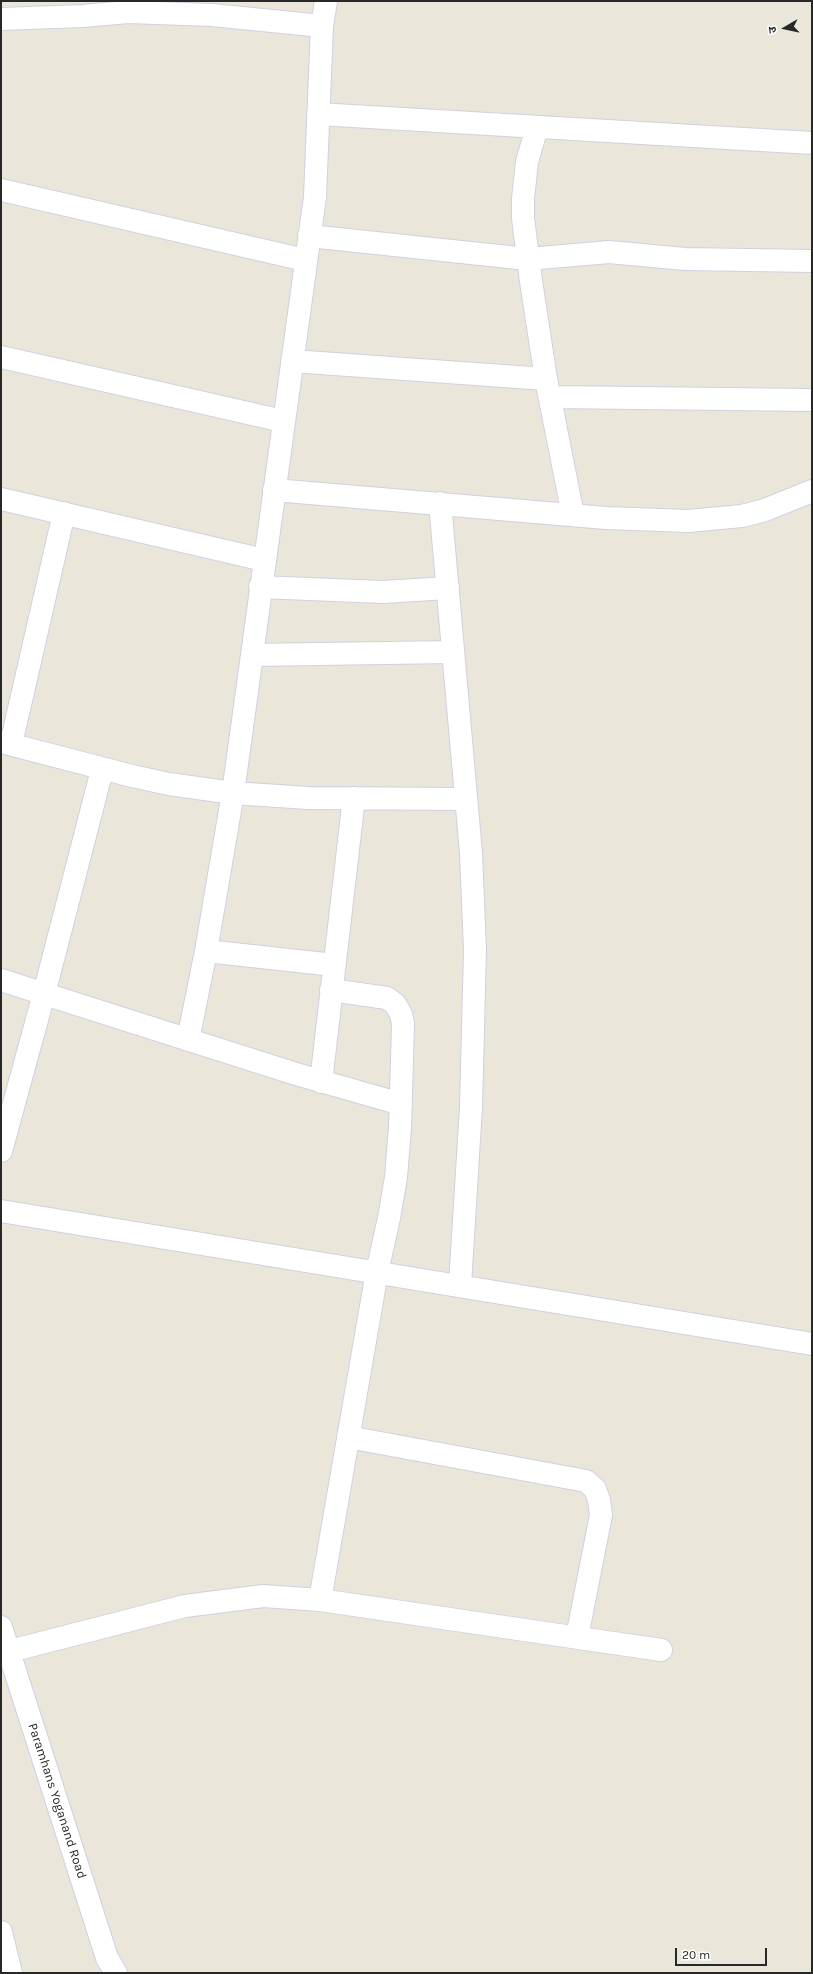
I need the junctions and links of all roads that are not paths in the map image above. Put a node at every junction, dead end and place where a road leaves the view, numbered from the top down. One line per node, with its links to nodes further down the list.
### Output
1 (326, 1): 3 (street)
2 (1, 19): 3 (street)
3 (322, 26): 4 (street)
4 (318, 114): 5 (street); 8 (street)
5 (538, 127): 6 (street); 10 (street)
6 (812, 143)
7 (1, 190): 9 (street)
8 (309, 236): 9 (street); 10 (street)
9 (306, 260): 13 (street)
10 (528, 260): 11 (street); 14 (street)
11 (812, 261)
12 (1, 357): 16 (street)
13 (292, 361): 14 (street); 16 (street)
14 (548, 388): 15 (street); 22 (street)
15 (812, 400)
16 (283, 421): 17 (street)
17 (274, 490): 20 (street); 23 (street)
18 (812, 491): 22 (street)
19 (1, 499): 21 (street)
20 (440, 503): 22 (street); 25 (street)
21 (64, 513): 23 (street); 28 (street)
22 (574, 515)
23 (264, 560): 24 (street)
24 (260, 588): 25 (street); 27 (street)
25 (448, 588): 26 (street)
26 (453, 652): 27 (street); 32 (street)
27 (252, 655): 30 (street)
28 (6, 743): 29 (street)
29 (102, 770): 30 (street); 37 (street)
30 (233, 793): 31 (street); 33 (street)
31 (354, 798): 32 (street); 34 (street)
32 (466, 799): 44 (street)
33 (206, 951): 34 (street); 38 (street)
34 (334, 965): 36 (street)
35 (1, 980): 37 (street)
36 (331, 990): 39 (street); 40 (street)
37 (44, 994): 38 (street); 41 (street)
38 (188, 1040): 39 (street)
39 (321, 1082): 40 (street)
40 (401, 1104): 43 (street)
41 (1, 1151)
42 (1, 1211): 43 (street)
43 (377, 1272): 44 (street); 46 (street)
44 (460, 1285): 45 (street)
45 (812, 1344)
46 (348, 1437): 47 (street); 49 (street)
47 (320, 1600): 49 (street); 51 (street)
48 (1, 1627): 51 (street, Paramhans Yoganand Road)
49 (577, 1637): 50 (street)
50 (661, 1650)
51 (10, 1651): 54 (street, Paramhans Yoganand Road)
52 (1, 1932): 53 (street)
53 (11, 1973)
54 (116, 1973)

